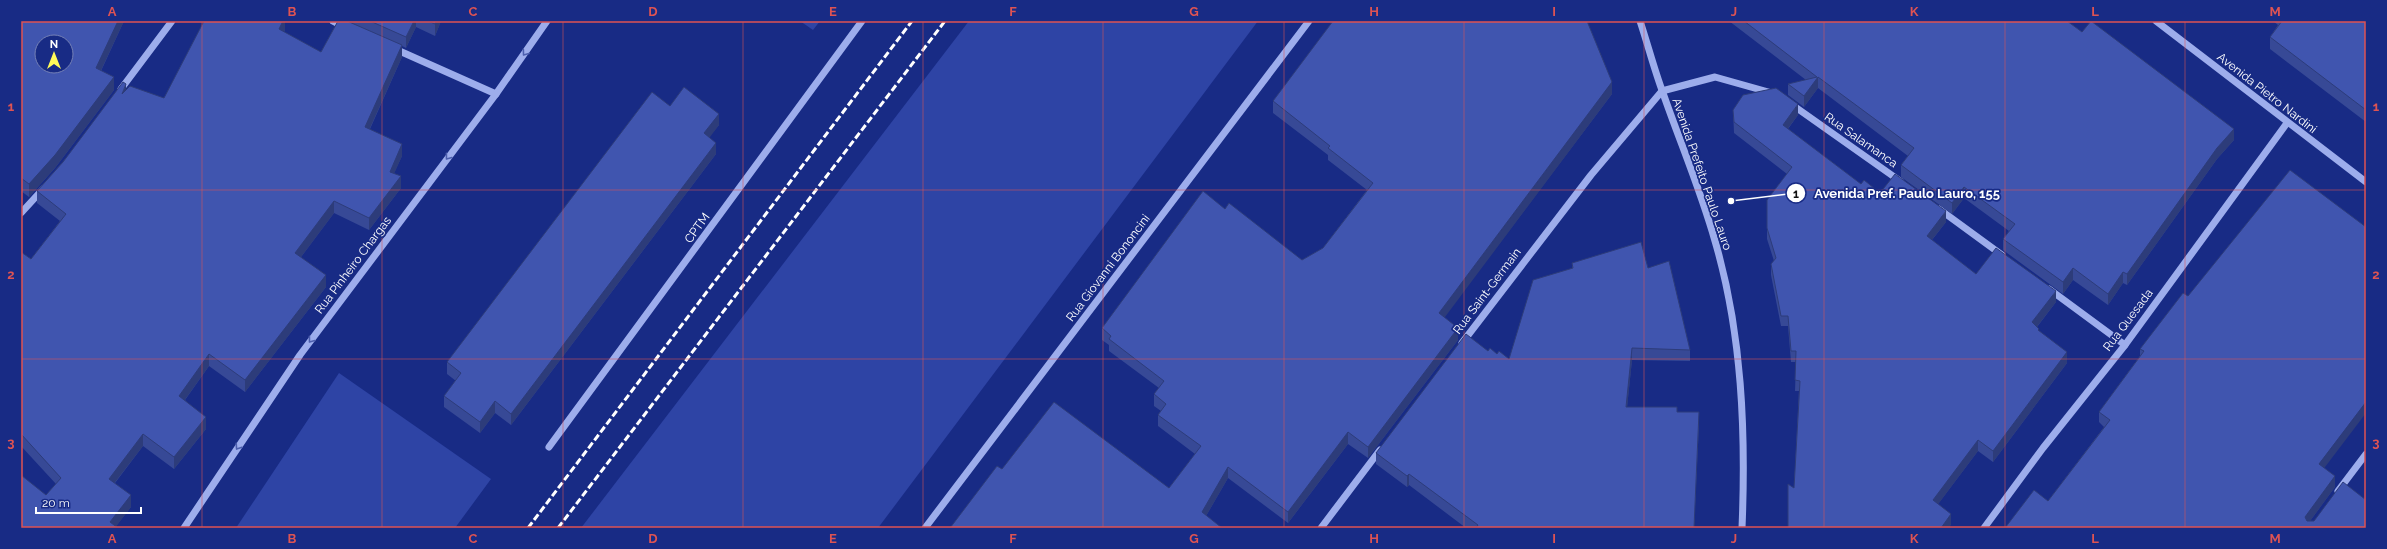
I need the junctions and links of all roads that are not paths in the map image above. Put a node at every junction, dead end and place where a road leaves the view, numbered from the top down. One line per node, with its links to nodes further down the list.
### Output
1 (172, 21): 13 (street)
2 (332, 21): 8 (street)
3 (547, 21): 11 (street, Rua Pinheiro Chargas, one-way to 11)
4 (862, 21): 26 (street, CPTM)
5 (1309, 21): 30 (street, Rua Giovanni Bononcini)
6 (1640, 21): 10 (street, Avenida Prefeito Paulo Lauro)
7 (2156, 21): 15 (street, Avenida Pietro Nardini)
8 (354, 30)
9 (389, 46): 11 (street)
10 (1662, 91): 12 (street); 24 (street, Rua Saint-Germain); 32 (street, Avenida Prefeito Paulo Lauro)
11 (496, 94): 29 (street, Rua Pinheiro Chargas, one-way to 29)
12 (1778, 94)
13 (116, 96)
14 (1784, 99): 18 (street, Rua Salamanca)
15 (2287, 123): 17 (street, Avenida Pietro Nardini); 23 (street, Rua Quesada)
16 (50, 181): 20 (street)
17 (2366, 182)
18 (1905, 185)
19 (1931, 203): 21 (street)
20 (21, 213)
21 (2012, 262)
22 (2043, 284): 23 (street)
23 (2125, 345): 33 (street, Rua Quesada)
24 (1456, 351)
25 (1386, 442): 31 (street)
26 (549, 447)
27 (2366, 454): 28 (street)
28 (2334, 497)
29 (184, 528)
30 (925, 528)
31 (1321, 528)
32 (1742, 528)
33 (1984, 528)

